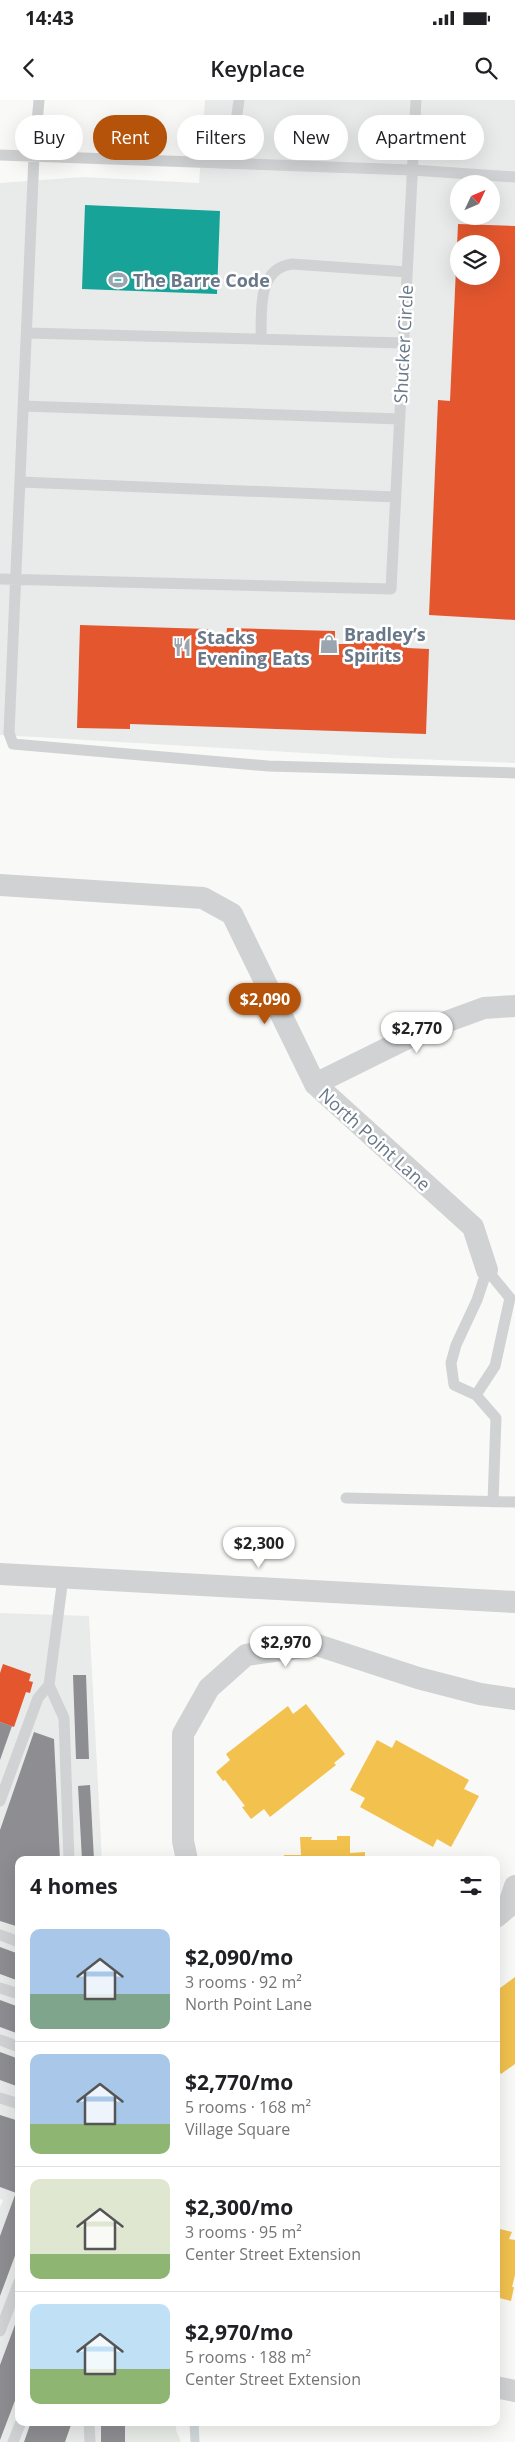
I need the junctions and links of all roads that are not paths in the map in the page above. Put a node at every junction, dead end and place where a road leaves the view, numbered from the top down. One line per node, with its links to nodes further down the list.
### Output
1 (39, 100): 4 (lane)
2 (239, 100): 9 (lane)
3 (416, 100): 10 (lane, Shucker Circle)
4 (38, 115)
5 (0, 155): 6 (lane)
6 (15, 155)
7 (83, 158): 9 (lane)
8 (34, 160): 13 (lane)
9 (230, 163): 10 (lane)
10 (412, 170): 11 (lane); 12 (lane, Shucker Circle)
11 (515, 177)
12 (407, 272): 14 (lane); 15 (lane, Shucker Circle)
13 (27, 333): 14 (lane); 16 (lane)
14 (260, 339): 15 (lane)
15 (403, 343): 17 (lane, Shucker Circle)
16 (24, 406): 17 (lane); 18 (lane)
17 (400, 419): 19 (lane, Shucker Circle)
18 (20, 482): 19 (lane); 21 (lane)
19 (396, 496): 21 (lane, Shucker Circle)
20 (0, 578): 21 (lane)
21 (16, 579): 22 (lane)
22 (6, 674): 24 (lane)
23 (0, 743): 24 (lane)
24 (12, 744): 25 (lane)
25 (515, 773)
26 (0, 885): 28 (street, North Point Lane)
27 (515, 1006): 28 (street)
28 (315, 1084): 29 (street, North Point Lane)
29 (487, 1270): 30 (lane); 30 (lane)
30 (476, 1395): 32 (lane)
31 (346, 1498): 32 (lane)
32 (493, 1502): 33 (lane)
33 (515, 1502)
34 (0, 1574): 35 (street)
35 (63, 1578): 36 (street); 37 (lane)
36 (515, 1602)
37 (49, 1685): 39 (lane); 40 (lane)
38 (515, 1699): 41 (street)
39 (0, 1801)
40 (69, 1856)
41 (186, 1856)
42 (515, 1886): 43 (street)
43 (500, 1914)
44 (0, 1936): 45 (lane)
45 (15, 1941)
46 (0, 1988): 47 (lane)
47 (15, 1993)
48 (0, 2040): 49 (lane)
49 (15, 2046)
50 (0, 2098): 51 (lane)
51 (15, 2103)
52 (15, 2292): 53 (lane)
53 (0, 2331)
54 (500, 2388): 55 (street)
55 (515, 2391)
56 (20, 2426): 58 (lane)
57 (89, 2426): 59 (lane)
58 (14, 2442)
59 (90, 2442)

